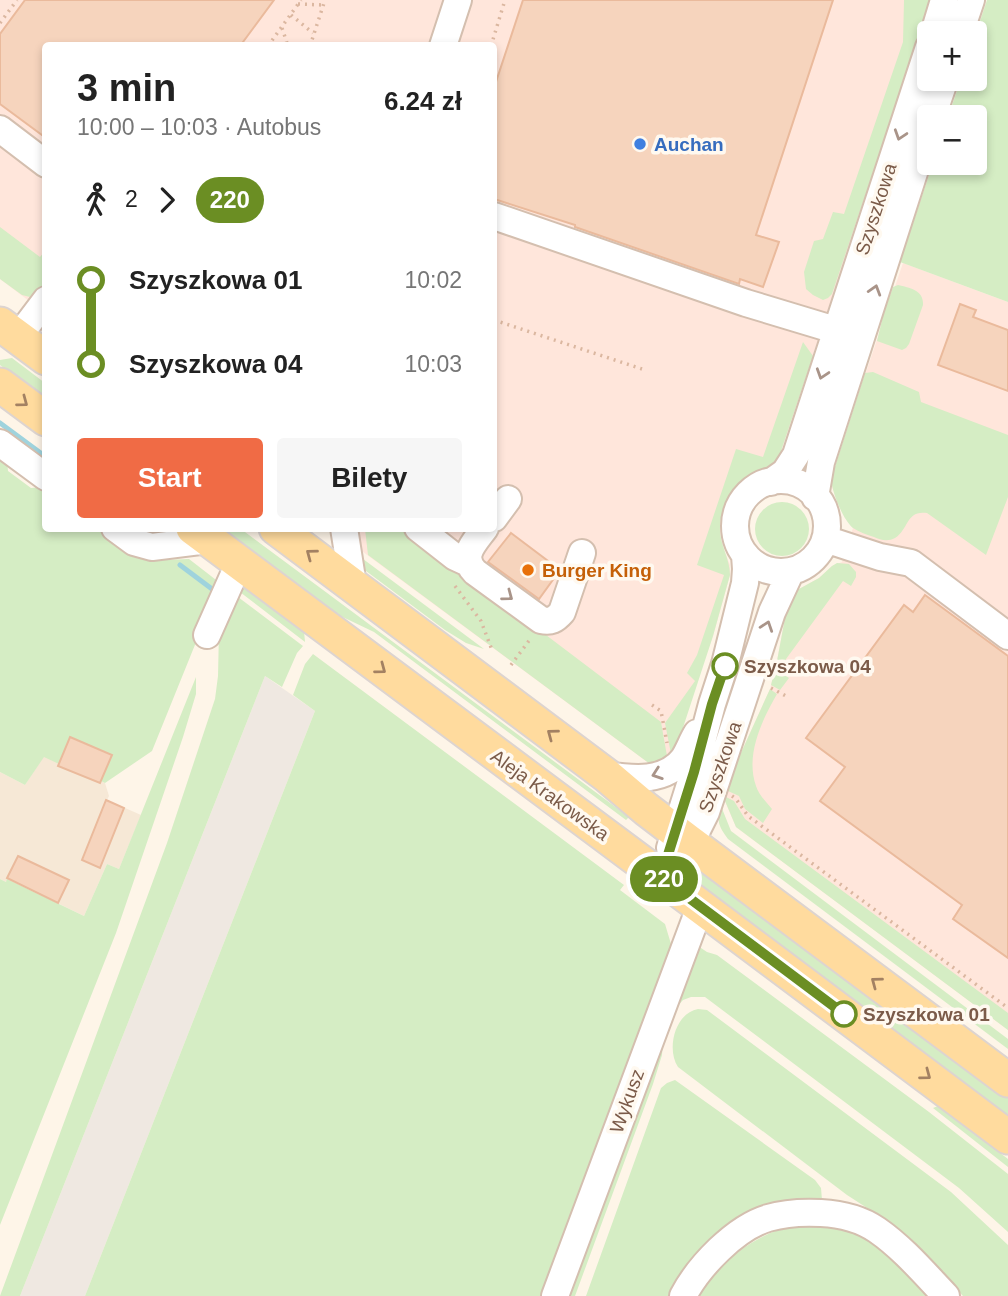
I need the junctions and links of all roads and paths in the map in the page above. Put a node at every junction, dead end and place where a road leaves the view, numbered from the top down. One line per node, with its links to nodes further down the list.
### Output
1 (17, 0): 11 (path)
2 (458, 0): 17 (street)
3 (505, 0): 18 (path)
4 (944, 0): 9 (street)
5 (971, 0): 10 (street)
6 (300, 2): 7 (path); 8 (path)
7 (324, 2): 13 (path)
8 (291, 15): 12 (path); 13 (path)
9 (938, 21)
10 (964, 21)
11 (0, 23)
12 (282, 27): 14 (path); 15 (path)
13 (314, 34): 16 (path)
14 (271, 42)
15 (287, 42)
16 (311, 42)
17 (444, 42)
18 (492, 42)
19 (917, 90): 27 (street, Szyszkowa, one-way to 27)
20 (0, 129): 22 (street)
21 (917, 157): 27 (street, Szyszkowa, one-way to 21)
22 (42, 160)
23 (497, 217): 27 (street)
24 (42, 303): 26 (street)
25 (497, 321): 29 (path)
26 (9, 331): 28 (main road)
27 (849, 334): 34 (street, Szyszkowa, one-way to 34); 35 (street, Szyszkowa)
28 (42, 355)
29 (642, 369)
30 (0, 385): 31 (main road, one-way to 31)
31 (42, 416)
32 (0, 443): 33 (street)
33 (42, 474)
34 (771, 482): 35 (street); 45 (street)
35 (816, 497): 42 (street)
36 (121, 532): 41 (street)
37 (281, 532): 49 (main road, one-way to 37)
38 (345, 532): 49 (street)
39 (423, 532): 43 (street)
40 (482, 532): 47 (street)
41 (200, 534): 46 (main road, Aleja Krakowska)
42 (825, 539): 48 (street); 52 (street)
43 (443, 548): 47 (street); 53 (path)
44 (582, 553): 50 (street)
45 (745, 555): 48 (street); 57 (street, Szyszkowa)
46 (239, 563): 51 (street); 63 (main road, Aleja Krakowska, one-way to 63)
47 (468, 563): 50 (street, one-way to 50)
48 (791, 571): 62 (street, Szyszkowa, one-way to 48)
49 (353, 585): 60 (main road, one-way to 49)
50 (541, 621): 54 (path)
51 (207, 635)
52 (1008, 636)
53 (492, 650)
54 (511, 665)
55 (766, 685): 56 (path)
56 (786, 696)
57 (712, 704): 60 (street, one-way to 60); 62 (street, Szyszkowa)
58 (652, 705): 59 (path)
59 (667, 747)
60 (606, 775): 62 (main road)
61 (728, 795): 65 (path)
62 (681, 836): 63 (street, Szyszkowa); 66 (main road, one-way to 62)
63 (661, 877): 64 (main road, Aleja Krakowska)
64 (700, 906): 69 (main road, Aleja Krakowska, one-way to 69); 70 (street, Wykusz)
65 (1008, 1009)
66 (965, 1048): 67 (street); 68 (main road)
67 (1008, 1059)
68 (1008, 1080)
69 (1008, 1137)
70 (555, 1296)
71 (683, 1296): 72 (street)
72 (946, 1296)

